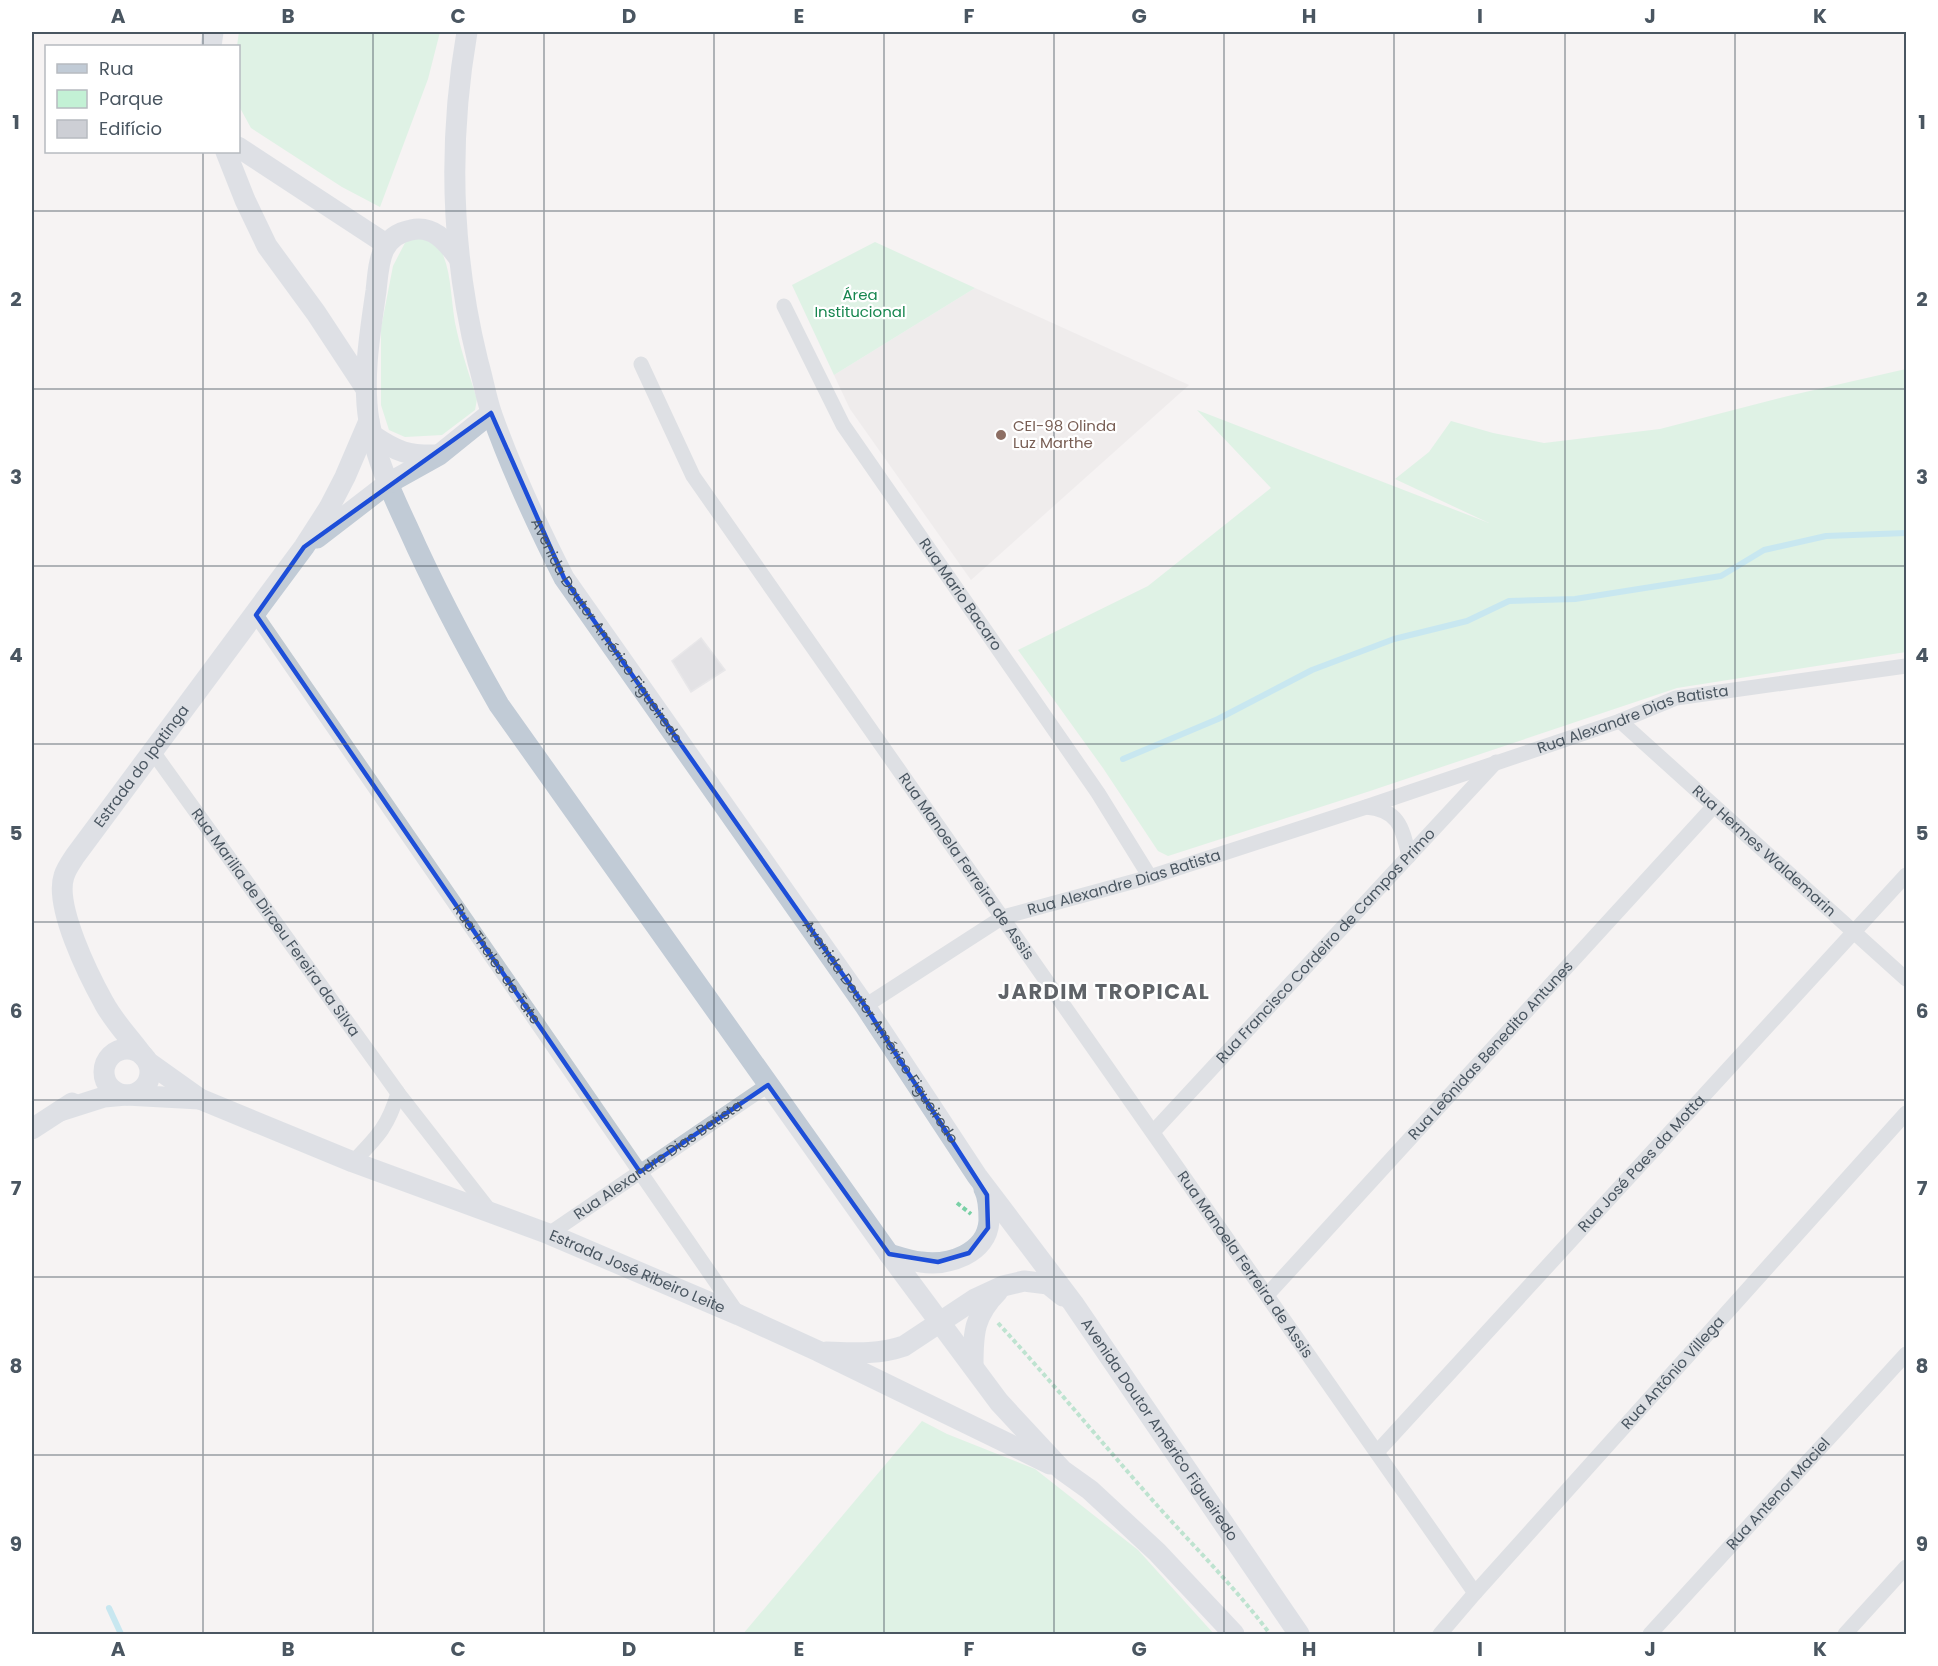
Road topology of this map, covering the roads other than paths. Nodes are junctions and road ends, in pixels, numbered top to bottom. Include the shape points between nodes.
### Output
1 (467, 32) edge
2 (240, 148) edge
3 (226, 153) edge
4 (386, 244) junction
5 (458, 257) junction
6 (784, 306) dead end
7 (641, 364) dead end
8 (366, 388) junction
9 (491, 414) junction
10 (371, 428) junction
11 (439, 455) junction
12 (387, 483) junction
13 (304, 547) junction
14 (256, 615) junction
15 (1906, 666) edge
16 (1620, 721) junction
17 (153, 752) junction
18 (1498, 761) junction
19 (1714, 806) junction
20 (1366, 807) junction
21 (1409, 856) junction
22 (1906, 875) edge
23 (1150, 877) junction
24 (1002, 917) junction
25 (1854, 932) junction
26 (1906, 979) edge
27 (105, 1005) junction
28 (865, 1006) junction
29 (146, 1059) junction
30 (105, 1069) junction
31 (768, 1085) junction
32 (398, 1093) junction
33 (126, 1095) junction
34 (200, 1099) junction
35 (60, 1112) junction
36 (1906, 1113) edge
37 (32, 1129) edge
38 (1153, 1132) junction
39 (353, 1162) junction
40 (640, 1172) junction
41 (977, 1176) junction
42 (492, 1214) junction
43 (549, 1234) junction
44 (889, 1254) junction
45 (1003, 1286) junction
46 (1268, 1294) junction
47 (1073, 1303) junction
48 (739, 1315) junction
49 (942, 1323) junction
50 (818, 1351) junction
51 (1906, 1354) edge
52 (973, 1365) junction
53 (1378, 1451) junction
54 (1062, 1470) junction
55 (1906, 1567) edge
56 (1475, 1593) junction
57 (1234, 1635) edge
58 (1299, 1635) edge
59 (1440, 1635) edge
60 (1650, 1635) edge
61 (1845, 1635) edge

1 - 5 main road, Avenida Doutor Américo Figueiredo via 453,161
2 - 4 main road
3 - 8 main road via 267,246
4 - 5 main road via 397,234 413,229 432,231 443,237
4 - 8 main road via 380,258
5 - 9 main road, Avenida Doutor Américo Figueiredo via 469,326
6 - 23 street, Rua Mario Bacaro via 843,425 1098,793
7 - 24 street, Rua Manoela Ferreira de Assis via 693,476
8 - 10 main road
9 - 11 main road
9 - 28 main road, Avenida Doutor Américo Figueiredo via 533,516 564,578
10 - 11 main road via 399,452
10 - 12 main road
10 - 13 main road, Estrada do Ipatinga
11 - 12 main road
12 - 13 main road, Estrada do Ipatinga
12 - 31 main road via 451,620 499,705
13 - 14 main road, Estrada do Ipatinga
14 - 17 main road, Estrada do Ipatinga
14 - 40 street, Rua Thales de Tate
15 - 16 street, Rua Alexandre Dias Batista via 1676,698
16 - 18 street, Rua Alexandre Dias Batista
16 - 19 street, Rua Hermes Waldemarin
17 - 27 main road, Estrada do Ipatinga via 64,876 65,915
17 - 32 street, Rua Marilia de Dirceu Fereira da Silva
18 - 20 street, Rua Alexandre Dias Batista
18 - 21 street, Rua Francisco Cordeiro de Campos Primo
19 - 25 street, Rua Hermes Waldemarin
19 - 46 street, Rua Leônidas Benedito Antunes
20 - 21 street via 1382,809 1394,818 1403,831
20 - 23 street, Rua Alexandre Dias Batista
21 - 38 street, Rua Francisco Cordeiro de Campos Primo
22 - 25 street, Rua José Paes da Motta
23 - 24 street, Rua Alexandre Dias Batista
24 - 28 street, Rua Alexandre Dias Batista
24 - 38 street, Rua Manoela Ferreira de Assis
25 - 26 street, Rua Hermes Waldemarin
25 - 53 street, Rua José Paes da Motta
27 - 29 main road, Estrada do Ipatinga
27 - 30 main road, Estrada do Ipatinga via 110,1047
28 - 41 main road, Avenida Doutor Américo Figueiredo
29 - 30 main road via 130,1049 122,1049 110,1056
29 - 33 main road via 150,1069 146,1084
29 - 34 main road, Estrada José Ribeiro Leite
30 - 33 main road via 111,1088
30 - 35 main road, Estrada José Ribeiro Leite via 97,1086
31 - 40 street, Rua Alexandre Dias Batista
31 - 44 main road
32 - 39 street via 385,1126
32 - 42 street, Rua Marilia de Dirceu Fereira da Silva
33 - 34 main road, Estrada José Ribeiro Leite
33 - 35 main road, Estrada José Ribeiro Leite via 104,1097
34 - 39 main road, Estrada José Ribeiro Leite
35 - 37 main road, Estrada José Ribeiro Leite
36 - 56 street, Rua Antônio Villega
38 - 46 street, Rua Manoela Ferreira de Assis
39 - 42 main road, Estrada José Ribeiro Leite
40 - 43 street, Rua Alexandre Dias Batista
40 - 48 street, Rua Thales de Tate
41 - 44 main road via 987,1195 989,1214 988,1228 979,1245 956,1259 938,1262
41 - 47 main road, Avenida Doutor Américo Figueiredo
42 - 43 main road, Estrada José Ribeiro Leite
43 - 48 main road, Estrada José Ribeiro Leite
44 - 49 main road
45 - 47 main road via 1024,1281 1048,1284
45 - 49 main road via 975,1299
45 - 52 main road via 986,1303 976,1323
46 - 53 street, Rua Manoela Ferreira de Assis
47 - 58 main road, Avenida Doutor Américo Figueiredo
48 - 50 main road, Estrada José Ribeiro Leite
49 - 50 main road via 891,1351
49 - 52 main road
50 - 54 main road, Estrada José Ribeiro Leite
51 - 60 street, Rua Antenor Maciel
52 - 54 main road via 999,1402
53 - 56 street, Rua Manoela Ferreira de Assis
54 - 57 main road via 1127,1523
55 - 61 street
56 - 59 street, Rua Antônio Villega

